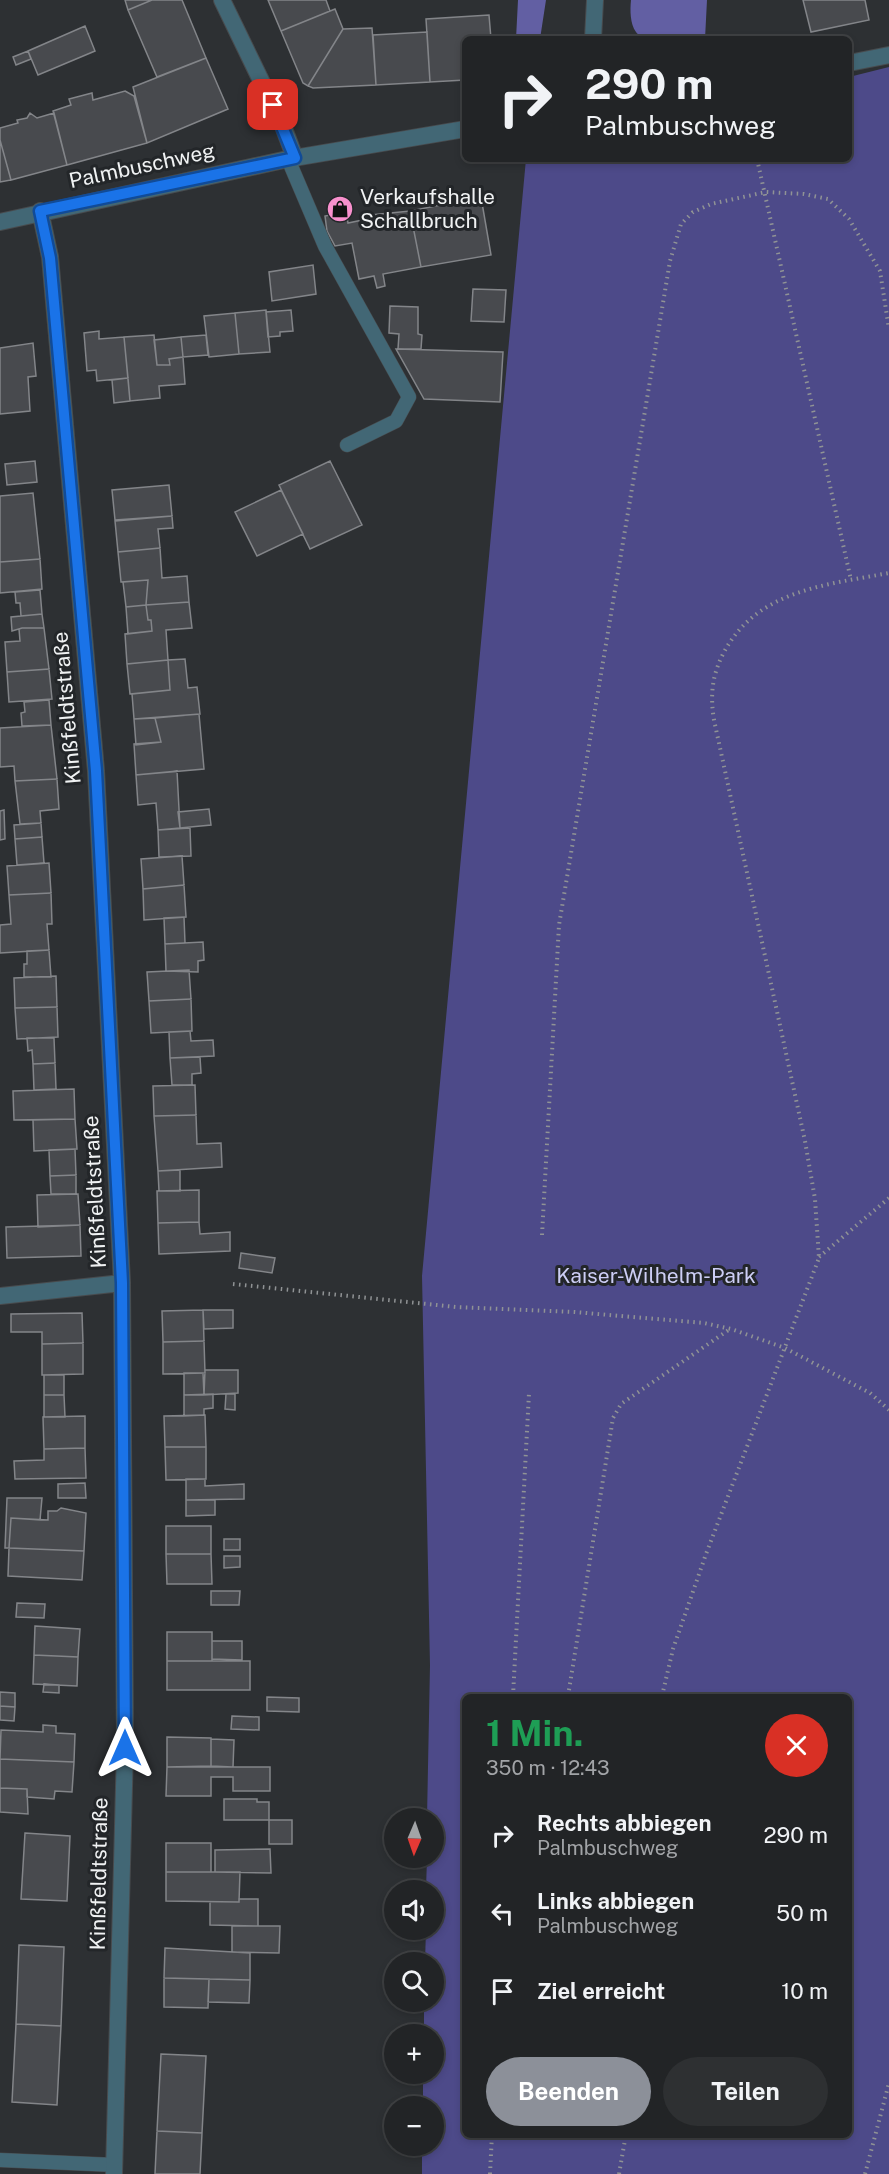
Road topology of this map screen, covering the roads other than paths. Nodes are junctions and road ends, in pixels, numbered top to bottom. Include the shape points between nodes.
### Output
1 (222, 0) edge
2 (595, 0) edge
3 (593, 36) edge
4 (889, 55) edge
5 (852, 62) edge
6 (462, 130) edge
7 (291, 158) junction
8 (40, 211) junction
9 (0, 222) edge
10 (347, 445) dead end
11 (122, 1283) junction
12 (0, 1296) edge
13 (0, 2160) edge
14 (115, 2169) edge

1 - 7 street via 283,126
2 - 3 street
4 - 5 street
6 - 7 street, Palmbuschweg
7 - 8 street, Palmbuschweg
7 - 10 lane via 325,246 410,397 396,421
8 - 9 street, Palmbuschweg
8 - 11 street, Kinßfeldtstraße via 50,258 96,771
11 - 12 street
11 - 14 street, Kinßfeldtstraße via 125,1748
13 - 14 lane

